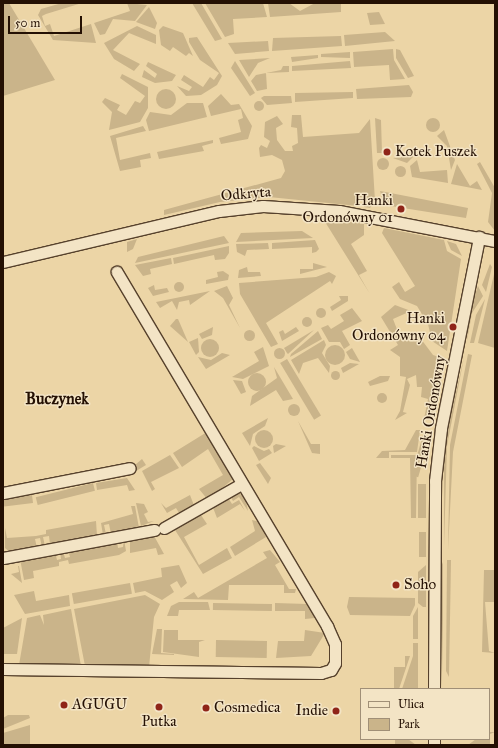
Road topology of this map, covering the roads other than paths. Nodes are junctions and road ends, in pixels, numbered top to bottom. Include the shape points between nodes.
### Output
1 (479, 237) junction
2 (495, 241) edge
3 (3, 262) edge
4 (117, 272) dead end
5 (130, 468) dead end
6 (241, 484) junction
7 (3, 494) edge
8 (3, 558) edge
9 (3, 669) edge
10 (434, 688) edge

1 - 2 street, Odkryta
1 - 3 street, Odkryta via 339,211 263,206 219,211
1 - 10 street, Hanki Ordonówny via 441,428 435,480
4 - 6 street
5 - 7 street
6 - 8 street via 159,529
6 - 9 street via 330,633 335,663 332,670 321,673

